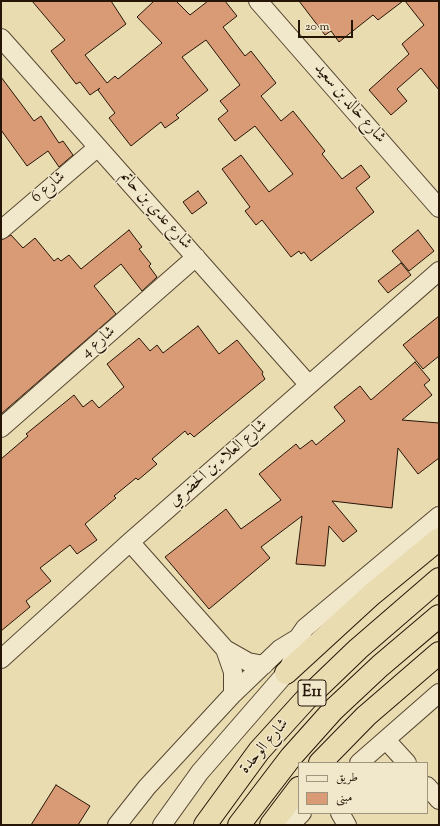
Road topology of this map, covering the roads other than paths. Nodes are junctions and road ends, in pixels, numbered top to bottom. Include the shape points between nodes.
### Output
1 (258, 1) edge
2 (1, 38) edge
3 (98, 147) junction
4 (439, 208) edge
5 (1, 230) edge
6 (196, 257) junction
7 (439, 271) edge
8 (309, 385) junction
9 (1, 428) edge
10 (439, 516) edge
11 (439, 539) edge
12 (130, 542) junction
13 (439, 579) edge
14 (439, 616) edge
15 (298, 638) junction
16 (225, 649) junction
17 (439, 653) edge
18 (1, 659) edge
19 (264, 665) junction
20 (286, 673) junction
21 (234, 694) junction
22 (439, 694) edge
23 (386, 740) junction
24 (321, 762) edge
25 (360, 762) edge
26 (406, 762) edge
27 (428, 787) edge
28 (298, 789) edge
29 (439, 800) edge
30 (301, 814) edge
31 (117, 825) edge
32 (162, 825) edge
33 (205, 825) edge
34 (239, 825) edge
35 (271, 825) edge
36 (290, 825) edge

1 - 4 street, شارع خالد بن سعيد
2 - 3 street, شارع عدي بن حاتم
3 - 5 street, شارع 6
3 - 6 street, شارع عدي بن حاتم
6 - 8 street, شارع عدي بن حاتم
6 - 9 street, شارع 4
7 - 8 street, شارع العلاء بن الحضرمي
8 - 12 street, شارع العلاء بن الحضرمي
10 - 15 street via 309,624
11 - 20 highway via 371,595
12 - 16 street
12 - 18 street, شارع العلاء بن الحضرمي
13 - 33 highway, شارع الوحدة / E11 via 306,698 259,752
14 - 34 highway, شارع الوحدة / E11 via 380,666 334,710 291,757
15 - 19 street via 280,649
15 - 20 street via 292,662
16 - 19 street via 248,662
16 - 21 street via 233,672
17 - 24 highway via 366,716
19 - 21 street
20 - 32 street via 200,772
21 - 31 street via 147,786
22 - 23 street
23 - 25 street
23 - 26 street
27 - 29 street
28 - 35 highway
30 - 36 street

